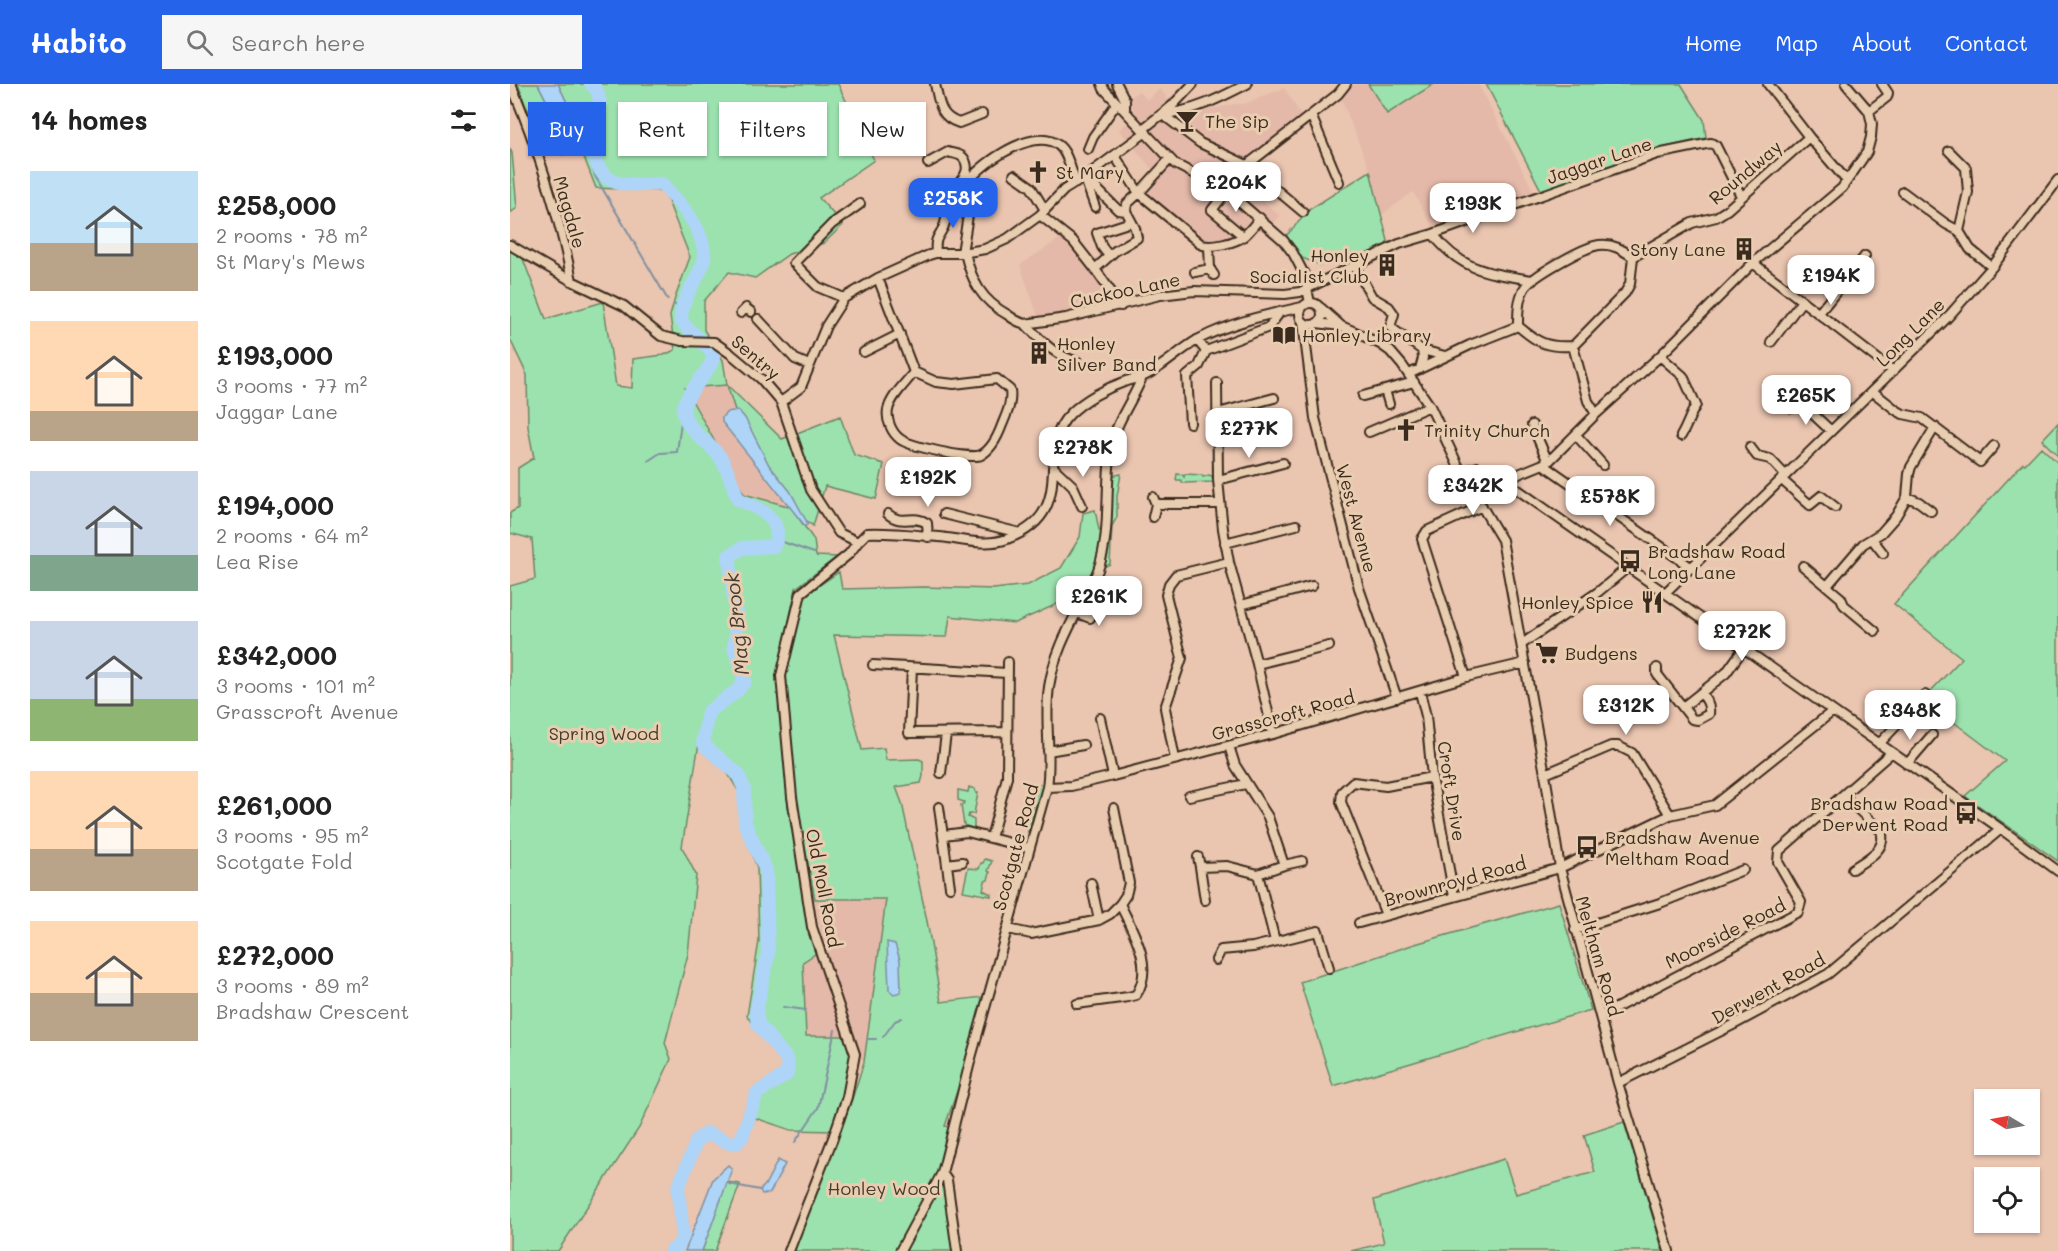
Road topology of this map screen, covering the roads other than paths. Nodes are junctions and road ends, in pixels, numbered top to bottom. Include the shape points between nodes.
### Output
1 (511, 84) edge
2 (935, 84) edge
3 (1102, 84) edge
4 (1117, 84) edge
5 (1193, 84) edge
6 (1247, 84) edge
7 (1346, 84) edge
8 (1768, 84) edge
9 (1846, 84) edge
10 (1882, 84) edge
11 (1117, 103) junction
12 (1125, 110) junction
13 (1869, 111) junction
14 (982, 114) dead end
15 (1162, 114) junction
16 (1311, 115) junction
17 (1144, 130) junction
18 (1809, 137) junction
19 (1088, 148) dead end
20 (1949, 151) dead end
21 (1115, 156) junction
22 (1169, 159) junction
23 (928, 163) dead end
24 (1247, 165) junction
25 (1014, 175) dead end
26 (1085, 177) junction
27 (2058, 180) edge
28 (1847, 181) junction
29 (1339, 182) dead end
30 (1076, 183) junction
31 (1227, 191) junction
32 (1903, 192) dead end
33 (1140, 193) junction
34 (958, 196) dead end
35 (1742, 196) junction
36 (860, 204) dead end
37 (1095, 207) dead end
38 (969, 209) dead end
39 (1126, 212) junction
40 (1303, 212) dead end
41 (1042, 213) junction
42 (1260, 218) junction
43 (1131, 222) junction
44 (1959, 231) junction
45 (1433, 234) junction
46 (1137, 235) junction
47 (1147, 236) dead end
48 (1244, 236) junction
49 (510, 245) edge
50 (1209, 247) junction
51 (936, 253) junction
52 (963, 253) junction
53 (1109, 256) junction
54 (1634, 256) junction
55 (1865, 256) dead end
56 (1753, 263) junction
57 (1355, 267) junction
58 (1992, 267) junction
59 (1095, 269) junction
60 (1196, 272) dead end
61 (878, 278) junction
62 (1532, 280) junction
63 (572, 281) junction
64 (1307, 289) junction
65 (844, 298) junction
66 (1802, 301) junction
67 (1306, 305) junction
68 (1121, 306) junction
69 (1321, 308) junction
70 (751, 312) dead end
71 (1280, 312) junction
72 (741, 313) dead end
73 (1819, 313) junction
74 (758, 319) dead end
75 (1303, 321) junction
76 (1022, 323) junction
77 (1316, 323) junction
78 (1341, 326) junction
79 (1518, 326) junction
80 (900, 334) junction
81 (1197, 340) junction
82 (1307, 342) junction
83 (1771, 342) dead end
84 (1573, 346) junction
85 (1422, 350) junction
86 (1206, 351) junction
87 (864, 352) dead end
88 (1447, 356) junction
89 (1660, 357) junction
90 (1078, 362) dead end
91 (809, 365) junction
92 (1420, 369) junction
93 (1893, 371) junction
94 (914, 372) junction
95 (1409, 374) junction
96 (1142, 377) junction
97 (1414, 382) junction
98 (1217, 383) dead end
99 (1385, 390) junction
100 (1872, 391) junction
101 (1806, 394) dead end
102 (1363, 396) dead end
103 (1274, 398) dead end
104 (1799, 401) junction
105 (781, 402) junction
106 (1389, 404) dead end
107 (1430, 406) junction
108 (1792, 408) dead end
109 (1218, 412) junction
110 (1596, 414) junction
111 (1190, 423) dead end
112 (1532, 425) dead end
113 (1935, 427) junction
114 (1831, 431) junction
115 (1369, 432) dead end
116 (1576, 435) junction
117 (1681, 436) dead end
118 (1995, 446) dead end
119 (1750, 447) dead end
120 (1283, 463) dead end
121 (1546, 463) junction
122 (1603, 465) dead end
123 (1054, 468) junction
124 (1461, 472) junction
125 (1784, 478) junction
126 (1218, 480) junction
127 (1504, 480) junction
128 (1907, 497) junction
129 (1219, 504) junction
130 (1082, 506) dead end
131 (1482, 506) junction
132 (1835, 507) dead end
133 (1931, 511) dead end
134 (888, 514) dead end
135 (944, 514) dead end
136 (1153, 517) dead end
137 (1296, 525) dead end
138 (1020, 533) junction
139 (928, 537) junction
140 (1872, 539) junction
141 (858, 542) junction
142 (1225, 543) junction
143 (1882, 553) dead end
144 (1229, 562) junction
145 (1803, 566) dead end
146 (1628, 568) junction
147 (1692, 568) junction
148 (1312, 586) dead end
149 (1827, 586) junction
150 (1666, 592) junction
151 (1096, 595) dead end
152 (1241, 605) junction
153 (1077, 613) junction
154 (1875, 631) dead end
155 (1522, 644) junction
156 (1329, 646) dead end
157 (1744, 648) junction
158 (1008, 662) dead end
159 (1525, 663) junction
160 (1257, 664) junction
161 (873, 665) dead end
162 (912, 668) junction
163 (1657, 668) dead end
164 (1007, 673) junction
165 (1466, 677) junction
166 (1420, 692) junction
167 (1701, 693) junction
168 (1924, 695) dead end
169 (1396, 698) junction
170 (1683, 707) junction
171 (1833, 711) junction
172 (1100, 718) dead end
173 (1007, 732) junction
174 (946, 734) junction
175 (1273, 734) junction
176 (1932, 735) dead end
177 (1879, 744) junction
178 (1083, 745) dead end
179 (1229, 746) junction
180 (1048, 751) junction
181 (1891, 753) junction
182 (1175, 759) junction
183 (1907, 764) junction
184 (941, 773) dead end
185 (1545, 774) junction
186 (1113, 776) junction
187 (1432, 777) junction
188 (1246, 784) junction
189 (1047, 787) junction
190 (1844, 795) junction
191 (1189, 796) dead end
192 (939, 807) dead end
193 (1114, 808) dead end
194 (1670, 815) junction
195 (2001, 829) junction
196 (944, 835) junction
197 (991, 838) junction
198 (1029, 848) junction
199 (1198, 857) dead end
200 (1302, 861) dead end
201 (962, 862) dead end
202 (947, 864) junction
203 (1284, 865) junction
204 (1200, 867) junction
205 (1560, 868) junction
206 (1852, 869) dead end
207 (1743, 870) dead end
208 (2058, 871) edge
209 (1258, 874) junction
210 (1091, 883) dead end
211 (951, 887) dead end
212 (1455, 896) junction
213 (1205, 900) dead end
214 (1120, 904) junction
215 (1386, 915) junction
216 (1099, 920) junction
217 (1359, 923) dead end
218 (1008, 929) junction
219 (1575, 930) junction
220 (1275, 941) junction
221 (1216, 960) dead end
222 (1329, 968) dead end
223 (1077, 1004) dead end
224 (1601, 1016) junction
225 (1618, 1083) junction
226 (942, 1173) junction
227 (789, 1251) edge
228 (900, 1251) edge
229 (957, 1251) edge
230 (1669, 1251) edge

1 - 63 street, Magdale via 559,219
2 - 14 street via 939,107 953,121 959,123
3 - 11 street
4 - 12 street
5 - 15 street
6 - 15 street via 1214,101
7 - 16 street
8 - 18 street
9 - 13 street
10 - 13 street via 1891,89
11 - 12 street
11 - 19 street
12 - 17 street
13 - 28 street via 1872,124 1867,152
15 - 17 street
15 - 24 street via 1200,143
16 - 24 street
16 - 29 street
17 - 21 street
17 - 22 street
18 - 28 street
18 - 35 street, Roundway
20 - 44 street via 1966,168 1968,192
21 - 26 street
21 - 33 street
22 - 31 street
22 - 33 street
23 - 51 street via 948,152 961,155 967,166 937,235
24 - 31 street
24 - 40 street
25 - 41 street via 1031,187
26 - 30 street
26 - 37 street
26 - 39 street via 1118,210
27 - 58 street, Long Lane
28 - 56 street
30 - 34 street via 1063,149 1038,138 988,161
30 - 41 street
31 - 42 street
31 - 48 street via 1212,210
32 - 44 street
33 - 39 street via 1127,204
33 - 50 street
35 - 45 street, Jaggar Lane via 1711,143 1657,154
35 - 54 street, Roundway via 1716,217 1692,222
36 - 65 street via 832,224 794,262 818,287
38 - 52 street
39 - 43 street
41 - 52 street via 1007,239
41 - 59 street via 1073,241
42 - 48 street
42 - 64 street via 1293,253
43 - 46 street
43 - 53 street via 1097,234
44 - 58 street via 1970,249
45 - 57 street, Jaggar Lane via 1399,244
45 - 62 street via 1454,257 1484,272
46 - 47 street
46 - 53 street
48 - 50 street
49 - 63 street
50 - 60 street via 1212,272
51 - 52 street
51 - 61 street
52 - 76 street via 983,296 992,306
53 - 59 street
54 - 62 street via 1620,248 1599,245
54 - 84 street via 1625,293
55 - 73 street
56 - 66 street
56 - 89 street
57 - 64 street, Jaggar Lane
57 - 85 street via 1372,297 1394,314 1390,327
58 - 93 street, Long Lane
59 - 68 street
61 - 65 street
61 - 80 street
62 - 79 street via 1524,287
63 - 105 street, Sentry via 624,306 661,336 714,342 761,380
64 - 67 street
64 - 68 street, Cuckoo Lane via 1272,294 1199,291
65 - 91 street
66 - 73 street
66 - 83 street
67 - 69 street
67 - 71 street
67 - 75 street via 1300,314
68 - 76 street, Cuckoo Lane
69 - 77 street via 1322,317
69 - 78 street
70 - 72 street via 746,308
71 - 75 street
71 - 81 street via 1244,320
71 - 86 street via 1269,327
73 - 93 street
74 - 91 street via 795,359
75 - 77 street
75 - 82 street, West Avenue
76 - 90 street via 1048,349
77 - 78 street
77 - 82 street, West Avenue
78 - 95 street, Meltham Road via 1390,351
79 - 84 street via 1541,343
79 - 88 street
80 - 87 street
80 - 94 street
81 - 86 street
81 - 96 street
82 - 169 street, West Avenue via 1315,418 1359,588
84 - 110 street via 1588,400
85 - 88 street
85 - 92 street
86 - 111 street via 1199,366 1187,376
88 - 92 street
89 - 110 street
89 - 117 street via 1683,376 1695,399 1696,405
91 - 105 street via 801,387
92 - 95 street
93 - 100 street, Long Lane
94 - 94 street via 936,382 954,384 997,379 1010,390 1011,400 997,438 982,454 959,456 901,440 893,431 888,411
95 - 97 street, Meltham Road
96 - 123 street via 1102,392 1069,415 1060,429
96 - 153 street, Scotgate Road via 1113,440 1106,528 1098,570
97 - 99 street
97 - 107 street, Meltham Road
98 - 109 street
99 - 102 street
99 - 106 street
100 - 113 street via 1903,414 1922,418
100 - 114 street, Long Lane
101 - 104 street
103 - 109 street
104 - 108 street
104 - 114 street
105 - 141 street via 811,490 839,533
107 - 115 street
107 - 124 street, Meltham Road
109 - 126 street
110 - 116 street
112 - 121 street
113 - 118 street via 1980,462
113 - 128 street via 1908,474
114 - 125 street, Long Lane
116 - 121 street
116 - 122 street
119 - 125 street via 1757,456 1770,459
120 - 126 street
121 - 127 street
121 - 147 street
123 - 130 street via 1073,486
123 - 138 street via 1045,512
124 - 127 street via 1479,467
124 - 131 street, Meltham Road
125 - 132 street via 1810,505 1821,496
125 - 147 street, Long Lane
126 - 129 street
127 - 146 street
128 - 133 street
128 - 140 street via 1896,516
129 - 136 street via 1154,501
129 - 142 street
131 - 155 street, Meltham Road via 1502,540
131 - 165 street via 1427,531 1422,539
134 - 139 street via 901,521 921,519 927,523
135 - 138 street
137 - 142 street
138 - 139 street via 987,543
139 - 141 street via 880,532 867,533
140 - 143 street
140 - 149 street via 1863,544
141 - 227 street, Old Moll Road via 801,593 781,676 792,797 812,927 855,1054 834,1138
142 - 144 street
144 - 152 street
144 - 182 street via 1176,575 1169,584 1166,595 1182,658 1165,708
145 - 149 street
146 - 150 street
146 - 155 street
147 - 150 street, Long Lane
148 - 152 street
149 - 154 street
150 - 157 street
151 - 153 street via 1090,618
152 - 160 street
153 - 180 street, Scotgate Road via 1052,671
155 - 159 street, Meltham Road
156 - 160 street
157 - 167 street via 1726,673
157 - 171 street
158 - 164 street
159 - 165 street, Grasscroft Road
159 - 185 street, Meltham Road
160 - 175 street
161 - 162 street
162 - 164 street
162 - 174 street via 909,733
163 - 170 street via 1657,674
164 - 173 street
165 - 166 street, Grasscroft Road
166 - 169 street, Grasscroft Road
166 - 187 street, Croft Drive
167 - 170 street
167 - 170 street via 1707,700 1709,714 1692,719
168 - 177 street
169 - 175 street, Grasscroft Road
171 - 177 street
171 - 194 street, Brownroyd Road via 1715,805
172 - 186 street
173 - 174 street
173 - 197 street via 1006,785
174 - 184 street
175 - 179 street, Grasscroft Road
176 - 183 street
177 - 181 street
178 - 180 street
179 - 182 street, Grasscroft Road
179 - 188 street
180 - 189 street, Scotgate Road
181 - 183 street
181 - 190 street, Moorside Road
182 - 186 street, Grasscroft Road
183 - 195 street
185 - 194 street via 1618,746 1632,753
185 - 205 street, Meltham Road
186 - 189 street, Grasscroft Road
187 - 212 street, Croft Drive
187 - 215 street via 1386,786 1353,782 1342,792 1341,802
188 - 191 street
188 - 203 street via 1268,817
189 - 198 street, Scotgate Road
190 - 206 street via 1883,836 1881,847
190 - 224 street, Moorside Road via 1779,851 1778,862 1802,902 1798,912
192 - 196 street
193 - 214 street via 1129,882
194 - 205 street, Brownroyd Road
195 - 208 street
195 - 225 street, Derwent Road via 1828,974
196 - 197 street via 967,832
196 - 202 street
197 - 198 street
198 - 218 street, Scotgate Road
199 - 204 street
200 - 203 street
201 - 202 street
202 - 211 street
203 - 209 street
204 - 209 street via 1227,867
204 - 213 street
205 - 212 street, Brownroyd Road
205 - 219 street, Meltham Road
207 - 219 street via 1660,903
209 - 220 street
210 - 216 street
212 - 215 street, Brownroyd Road
214 - 216 street
214 - 223 street via 1142,954 1142,986 1136,995
215 - 217 street, Brownroyd Road
216 - 218 street via 1031,934
218 - 226 street, Scotgate Road
219 - 224 street, Meltham Road
220 - 221 street via 1221,951
220 - 222 street via 1318,931
224 - 225 street, Meltham Road
225 - 230 street, Meltham Road
226 - 228 street, Scotgate Road
226 - 229 street

